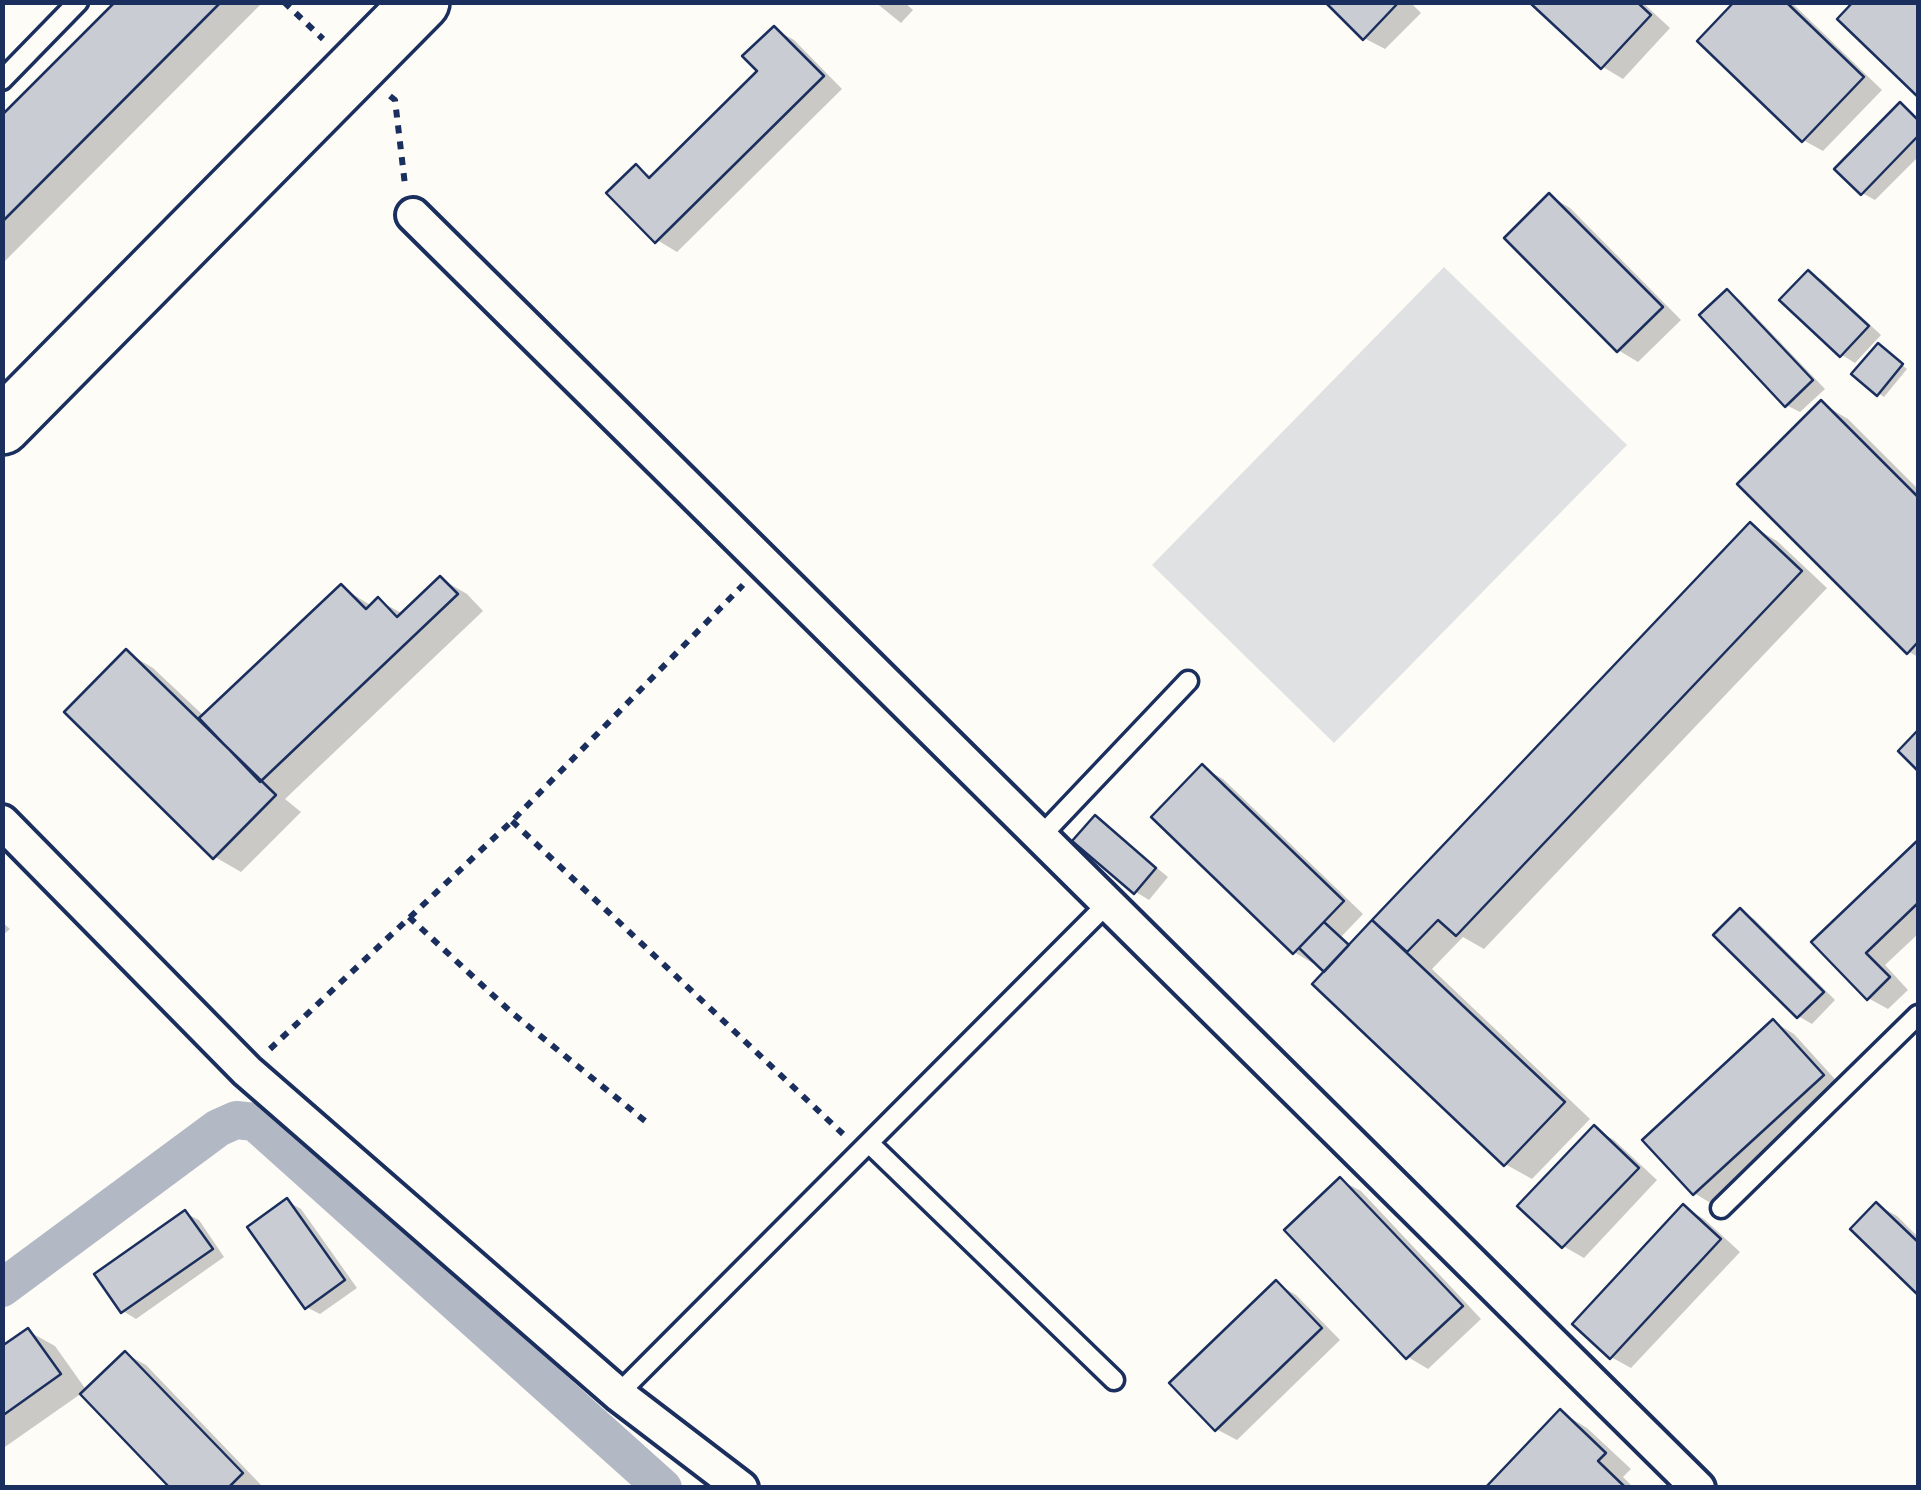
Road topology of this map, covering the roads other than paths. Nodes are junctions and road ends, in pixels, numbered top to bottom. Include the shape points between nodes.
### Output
1 (78, 2) edge
2 (420, 2) edge
3 (2, 80) edge
4 (413, 214) dead end
5 (2, 426) edge
6 (1188, 681) dead end
7 (2, 822) edge
8 (1040, 837) junction
9 (1107, 904) junction
10 (1918, 1015) edge
11 (866, 1148) junction
12 (1721, 1208) dead end
13 (1114, 1380) dead end
14 (618, 1394) junction
15 (741, 1488) edge
16 (1698, 1488) edge

1 - 3 lane
2 - 5 highway
4 - 8 street
6 - 8 lane
7 - 14 street via 247,1071
8 - 9 street
9 - 11 lane
9 - 16 street
10 - 12 lane
11 - 13 lane
11 - 14 lane
14 - 15 street

